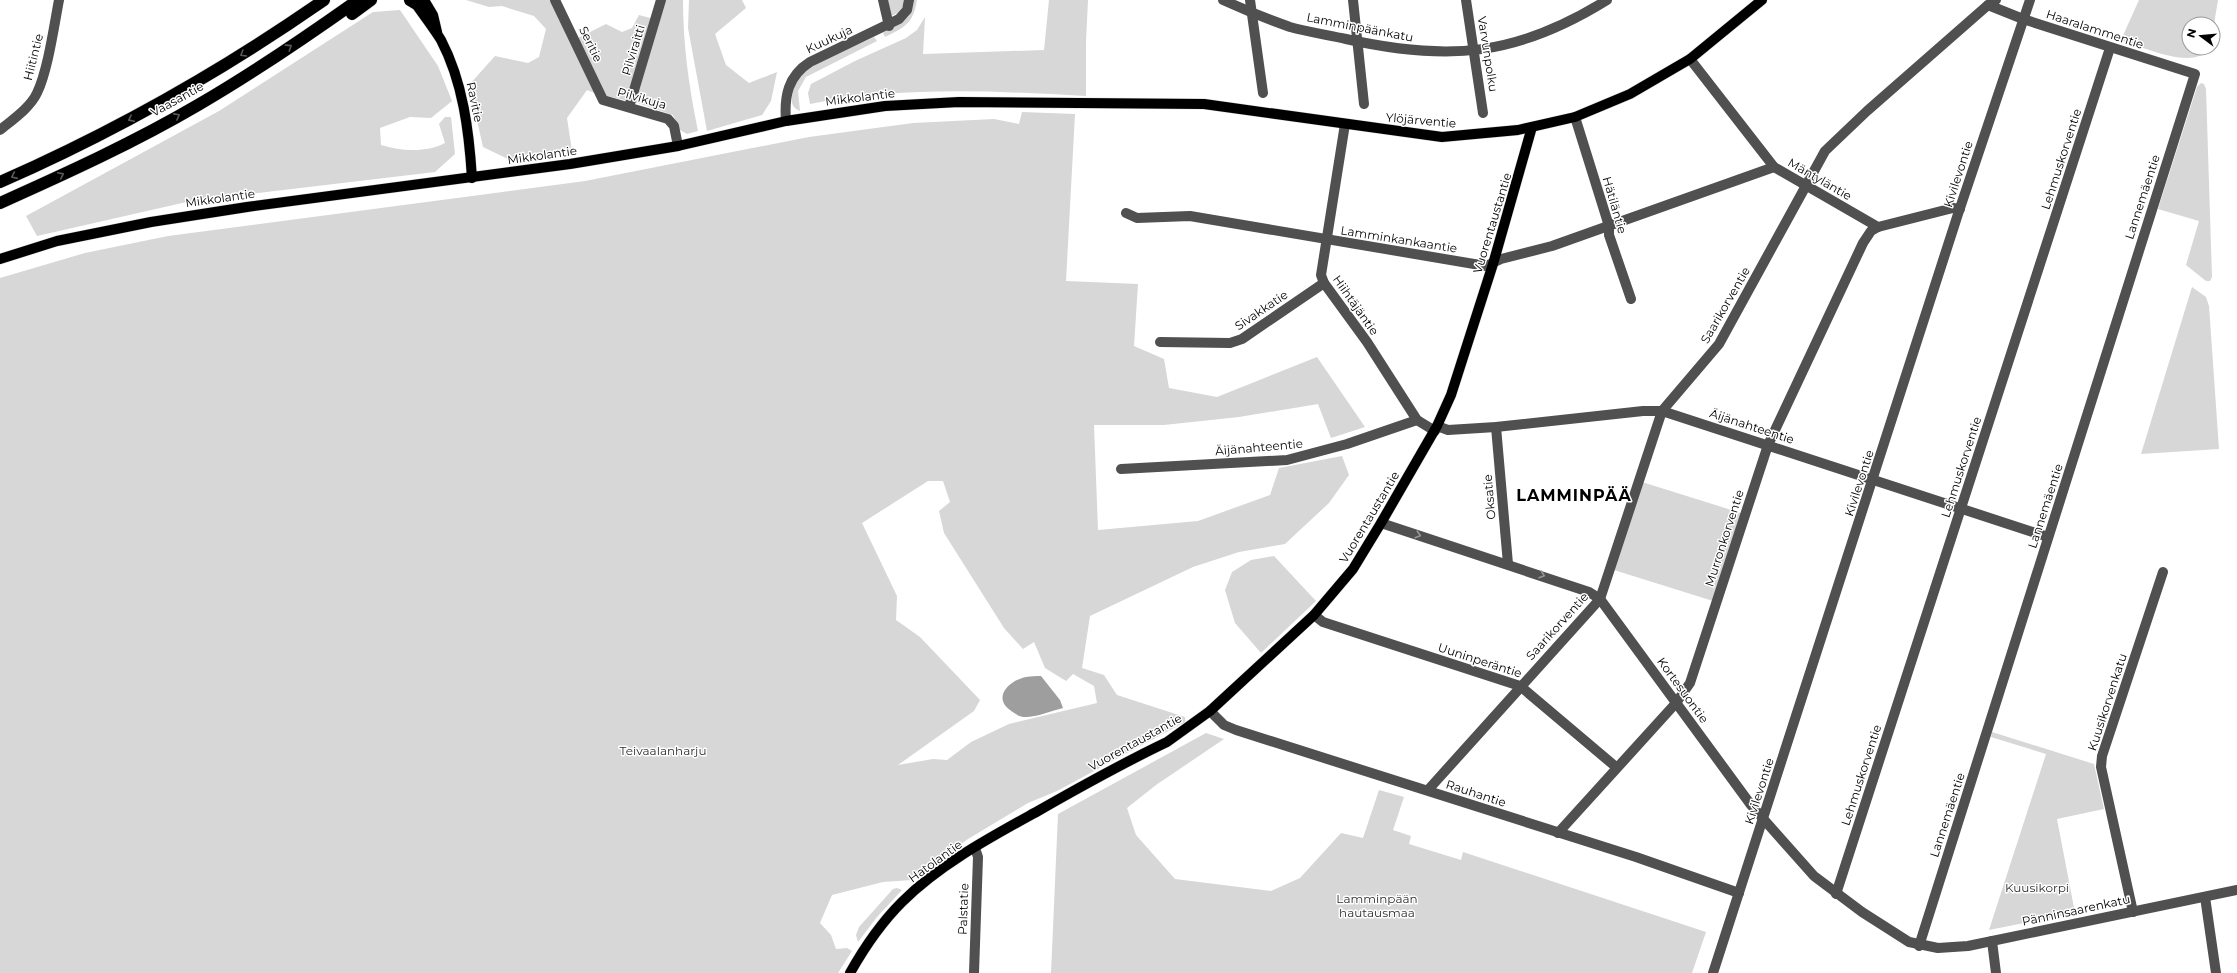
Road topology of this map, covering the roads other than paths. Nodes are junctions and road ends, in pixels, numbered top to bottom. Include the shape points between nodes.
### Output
1 (59, 0) edge
2 (324, 0) edge
3 (358, 0) edge
4 (371, 0) edge
5 (555, 0) edge
6 (662, 0) edge
7 (884, 0) edge
8 (909, 0) edge
9 (1223, 0) edge
10 (1250, 0) edge
11 (1353, 0) edge
12 (1466, 0) edge
13 (1607, 0) edge
14 (1762, 0) edge
15 (2030, 0) edge
16 (415, 1) edge
17 (1990, 2) edge
18 (1252, 12) junction
19 (2023, 19) junction
20 (326, 23) junction
21 (889, 26) junction
22 (1357, 41) junction
23 (2110, 48) junction
24 (1475, 50) junction
25 (1690, 59) junction
26 (2195, 74) joint
27 (1263, 93) dead end
28 (603, 100) joint
29 (1364, 104) dead end
30 (1089, 105) joint
31 (629, 107) junction
32 (1483, 113) dead end
33 (1575, 118) junction
34 (786, 121) junction
35 (1345, 124) junction
36 (1532, 127) junction
37 (0, 130) edge
38 (678, 146) junction
39 (1774, 167) junction
40 (472, 178) junction
41 (0, 182) edge
42 (1806, 186) junction
43 (0, 203) edge
44 (1960, 209) junction
45 (1126, 213) dead end
46 (1609, 226) junction
47 (1878, 227) junction
48 (1327, 240) junction
49 (0, 258) edge
50 (1493, 264) junction
51 (1324, 283) junction
52 (1631, 299) dead end
53 (1160, 342) dead end
54 (1662, 411) junction
55 (1417, 420) junction
56 (1496, 427) junction
57 (1436, 429) junction
58 (1768, 445) junction
59 (1121, 469) dead end
60 (1874, 481) junction
61 (1962, 508) junction
62 (1381, 524) junction
63 (2048, 537) junction
64 (1508, 564) junction
65 (2163, 572) dead end
66 (1600, 598) junction
67 (1314, 615) junction
68 (1520, 686) junction
69 (1676, 703) junction
70 (1210, 711) junction
71 (1616, 767) junction
72 (1428, 790) junction
73 (1060, 798) joint
74 (1763, 820) junction
75 (1558, 833) junction
76 (975, 848) junction
77 (2237, 890) edge
78 (1739, 893) junction
79 (1836, 894) junction
80 (2205, 897) junction
81 (2133, 912) junction
82 (1992, 941) junction
83 (1919, 946) junction
84 (850, 973) edge
85 (974, 973) edge
86 (1713, 973) edge
87 (1996, 973) edge
88 (2216, 973) edge

1 - 37 street, Hiitintie via 37,94
2 -> 41 highway, Vaasantie via 193,85 85,142
3 - 20 highway, Vaasantie
4 - 20 highway via 348,17
5 - 28 street, Seritie
6 - 31 street, Pilviraitti
7 - 21 street
8 - 21 street, Kuukuja via 905,14
9 - 18 street, Lamminpäänkatu
10 - 18 street
11 - 22 street
12 - 24 street, Varvunpolku
13 - 24 street, Lamminpäänkatu via 1564,25 1530,39
14 - 25 main road, Ylöjärventie
15 - 19 street, Kivilevontie
16 - 40 main road, Ravitie via 438,36 456,77 468,134
17 - 19 street, Haaralammentie
17 - 42 street, Saarikorventie via 1825,150
18 - 22 street, Lamminpäänkatu via 1291,27
18 - 27 street
19 - 23 street, Haaralammentie
19 - 44 street, Kivilevontie
43 -> 20 highway, Vaasantie via 86,163 198,105
21 - 34 street, Kuukuja via 810,62 797,71 786,93
22 - 24 street, Lamminpäänkatu via 1419,52
22 - 29 street
23 - 26 street, Haaralammentie
23 - 61 street, Lehmuskorventie
24 - 32 street, Varvunpolku
25 - 33 main road, Ylöjärventie via 1630,94
25 - 39 street, Mäntyläntie
26 - 63 street, Lannemäentie
28 - 31 street, Pilvikuja
30 - 34 main road, Mikkolantie via 971,102 912,104
30 - 35 main road, Ylöjärventie via 1204,104
31 - 38 street, Pilvikuja via 670,120 674,126
33 - 36 main road, Ylöjärventie
33 - 46 street, Hätiläntie
34 - 38 main road, Mikkolantie
35 - 36 main road, Ylöjärventie via 1442,137 1470,136
35 - 48 street, Hiihtäjäntie
36 - 50 main road, Vuorentaustantie
38 - 40 main road, Mikkolantie
39 - 42 street, Mäntyläntie
39 - 46 street, Lamminkankaantie
40 - 49 main road, Mikkolantie via 151,222 57,241
42 - 47 street, Mäntyläntie
42 - 54 street, Saarikorventie via 1719,344
44 - 47 street via 1941,211
44 - 60 street, Kivilevontie
45 - 48 street, Lamminkankaantie via 1137,218 1190,216
46 - 50 street, Lamminkankaantie via 1552,246 1501,259
46 - 52 street, Hätiläntie via 1609,235
47 - 58 street, Murronkorventie via 1871,231 1863,243
48 - 50 street, Lamminkankaantie via 1486,266
48 - 51 street, Hiihtäjäntie via 1321,275
50 - 57 main road, Vuorentaustantie via 1451,395
51 - 53 street, Sivakkatie via 1242,339 1230,343
51 - 55 street, Hiihtäjäntie via 1367,342
54 - 56 street, Äijänahteentie
54 - 58 street, Äijänahteentie
54 - 66 street, Saarikorventie
55 - 57 street, Hiihtäjäntie
55 - 59 street, Äijänahteentie via 1347,444 1287,460
56 - 57 street, Äijänahteentie
56 - 64 street, Oksatie
57 - 62 main road, Vuorentaustantie
58 - 60 street, Äijänahteentie
58 - 69 street, Murronkorventie via 1694,674
60 - 61 street, Äijänahteentie
60 - 74 street, Kivilevontie
61 - 63 street, Äijänahteentie
61 - 79 street, Lehmuskorventie
62 -> 64 street, Kortesuontie
62 - 67 main road, Vuorentaustantie via 1353,569
63 - 83 street, Lannemäentie
64 -> 66 street, Kortesuontie
65 - 81 street, Kuusikorvenkatu via 2102,756 2101,767
66 - 68 street, Saarikorventie
66 - 69 street, Kortesuontie
67 - 68 street, Uuninperäntie via 1331,625
67 - 70 main road, Vuorentaustantie
68 - 71 street, Uuninperäntie
68 - 72 street, Saarikorventie
69 - 71 street, Murronkorventie
69 - 74 street, Kortesuontie
70 - 72 street, Rauhantie via 1224,725 1236,730
70 - 73 main road, Vuorentaustantie via 1167,742
71 - 75 street, Murronkorventie
72 - 75 street, Rauhantie
73 - 76 main road, Hatolantie
74 - 78 street, Kivilevontie
74 - 79 street, Kortesuontie via 1814,876
75 - 78 street, Rauhantie
76 - 84 main road, Hatolantie via 941,870 903,902 878,930
76 - 85 street, Palstatie via 978,857
77 - 80 street, Pänninsaarenkatu
78 - 86 street, Kivilevontie
79 - 83 street, Kortesuontie via 1897,936
80 - 81 street, Pänninsaarenkatu
80 - 88 street
81 - 82 street, Pänninsaarenkatu
82 - 83 street, Pänninsaarenkatu via 1947,948
82 - 87 street

